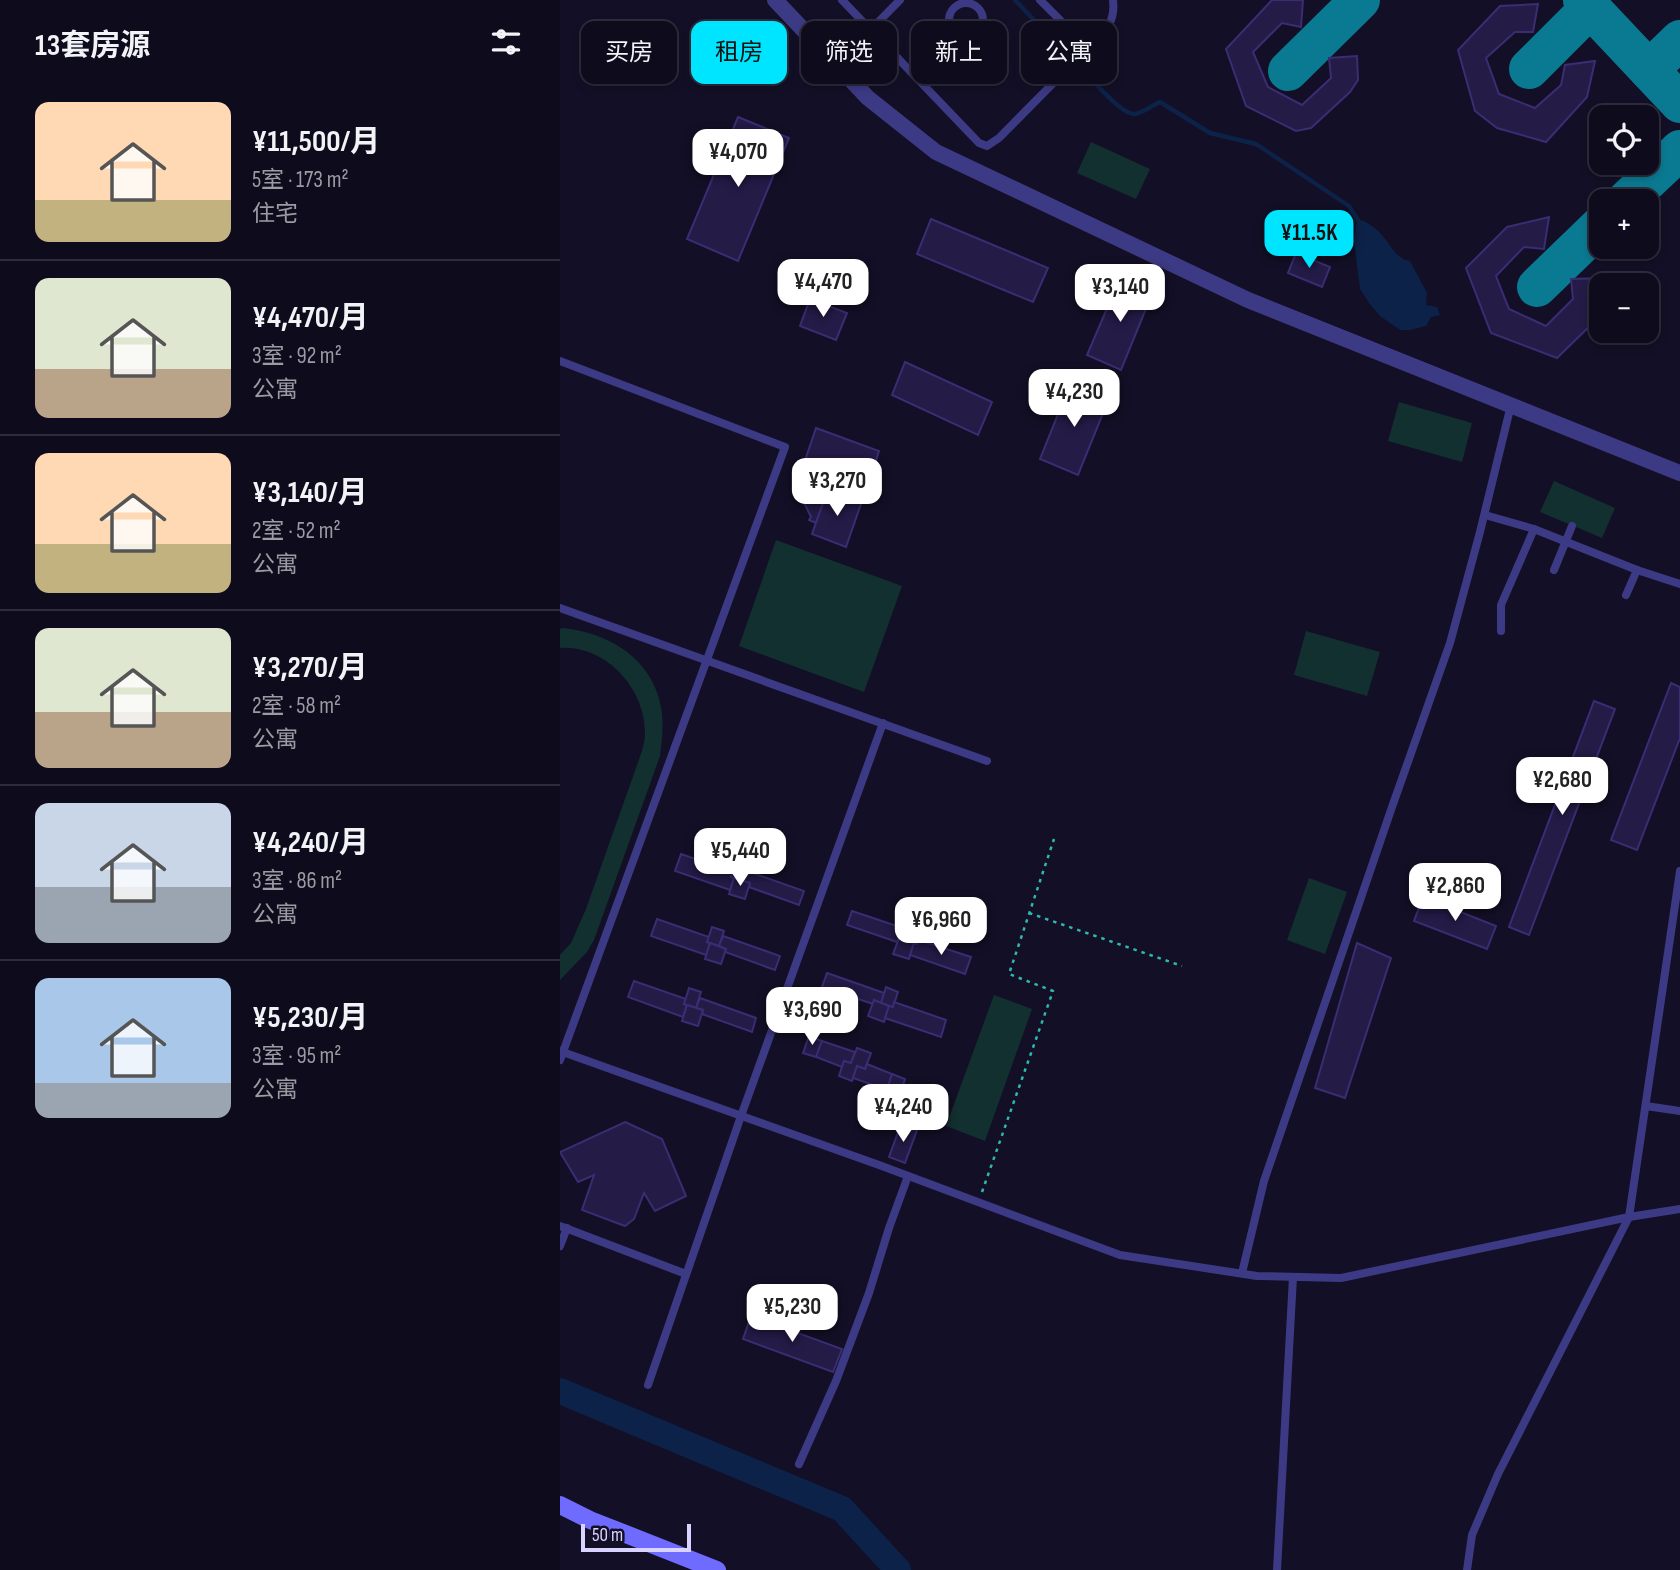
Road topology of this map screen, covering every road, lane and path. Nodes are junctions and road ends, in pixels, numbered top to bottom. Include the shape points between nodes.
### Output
1 (775, 0) edge
2 (842, 0) edge
3 (900, 0) edge
4 (1040, 0) edge
5 (1113, 0) edge
6 (862, 21) edge
7 (879, 21) edge
8 (1061, 21) edge
9 (1111, 21) edge
10 (801, 28) edge
11 (897, 57) edge
12 (924, 58) joint
13 (911, 71) edge
14 (854, 84) edge
15 (923, 84) edge
16 (1052, 84) edge
17 (560, 360) edge
18 (1511, 405) junction
19 (1680, 473) edge
20 (1485, 515) junction
21 (1572, 526) dead end
22 (1534, 529) junction
23 (1566, 541) junction
24 (1554, 570) dead end
25 (1637, 570) junction
26 (1680, 584) edge
27 (1626, 595) dead end
28 (560, 608) edge
29 (1501, 631) dead end
30 (706, 660) junction
31 (883, 723) junction
32 (987, 761) dead end
33 (1054, 839) dead end
34 (1680, 871) edge
35 (1029, 913) junction
36 (1182, 966) dead end
37 (561, 1054) edge
38 (1646, 1106) junction
39 (1680, 1111) edge
40 (741, 1116) junction
41 (908, 1176) junction
42 (979, 1202) junction
43 (1680, 1209) edge
44 (1629, 1217) junction
45 (564, 1227) edge
46 (560, 1246) edge
47 (1242, 1273) junction
48 (685, 1274) junction
49 (1293, 1277) junction
50 (648, 1385) dead end
51 (799, 1464) dead end
52 (560, 1505) edge
53 (717, 1570) edge
54 (1278, 1570) edge
55 (1467, 1570) edge

1 - 10 street
2 - 6 lane
3 - 7 lane
4 - 8 lane
5 - 9 lane
11 - 13 lane
12 - 12 lane via 933,64 949,60 954,51 952,33 936,29 925,33 919,48
14 - 18 street via 936,152 1248,300
15 - 16 lane via 979,144 987,146
17 - 30 lane via 785,447
18 - 19 street
18 - 20 lane
20 - 22 lane
20 - 47 lane via 1450,643 1264,1181
21 - 23 lane
22 - 23 lane
22 - 29 lane via 1501,605
23 - 24 lane
23 - 25 lane
25 - 26 lane
25 - 27 lane
28 - 30 lane
30 - 31 lane
30 - 37 lane
31 - 32 lane
31 - 40 lane
33 - 35 path
34 - 38 lane
35 - 36 path
35 - 42 path via 1009,974 1053,991
37 - 40 lane
38 - 39 lane
38 - 44 lane
40 - 41 lane
40 - 48 lane
41 - 42 lane
41 - 51 lane via 836,1381
42 - 47 lane via 1120,1255
43 - 44 lane
44 - 49 lane via 1341,1278
44 - 55 lane via 1498,1474 1472,1535
45 - 46 lane
45 - 48 lane
47 - 49 lane
48 - 50 lane
49 - 54 lane
52 - 53 street

